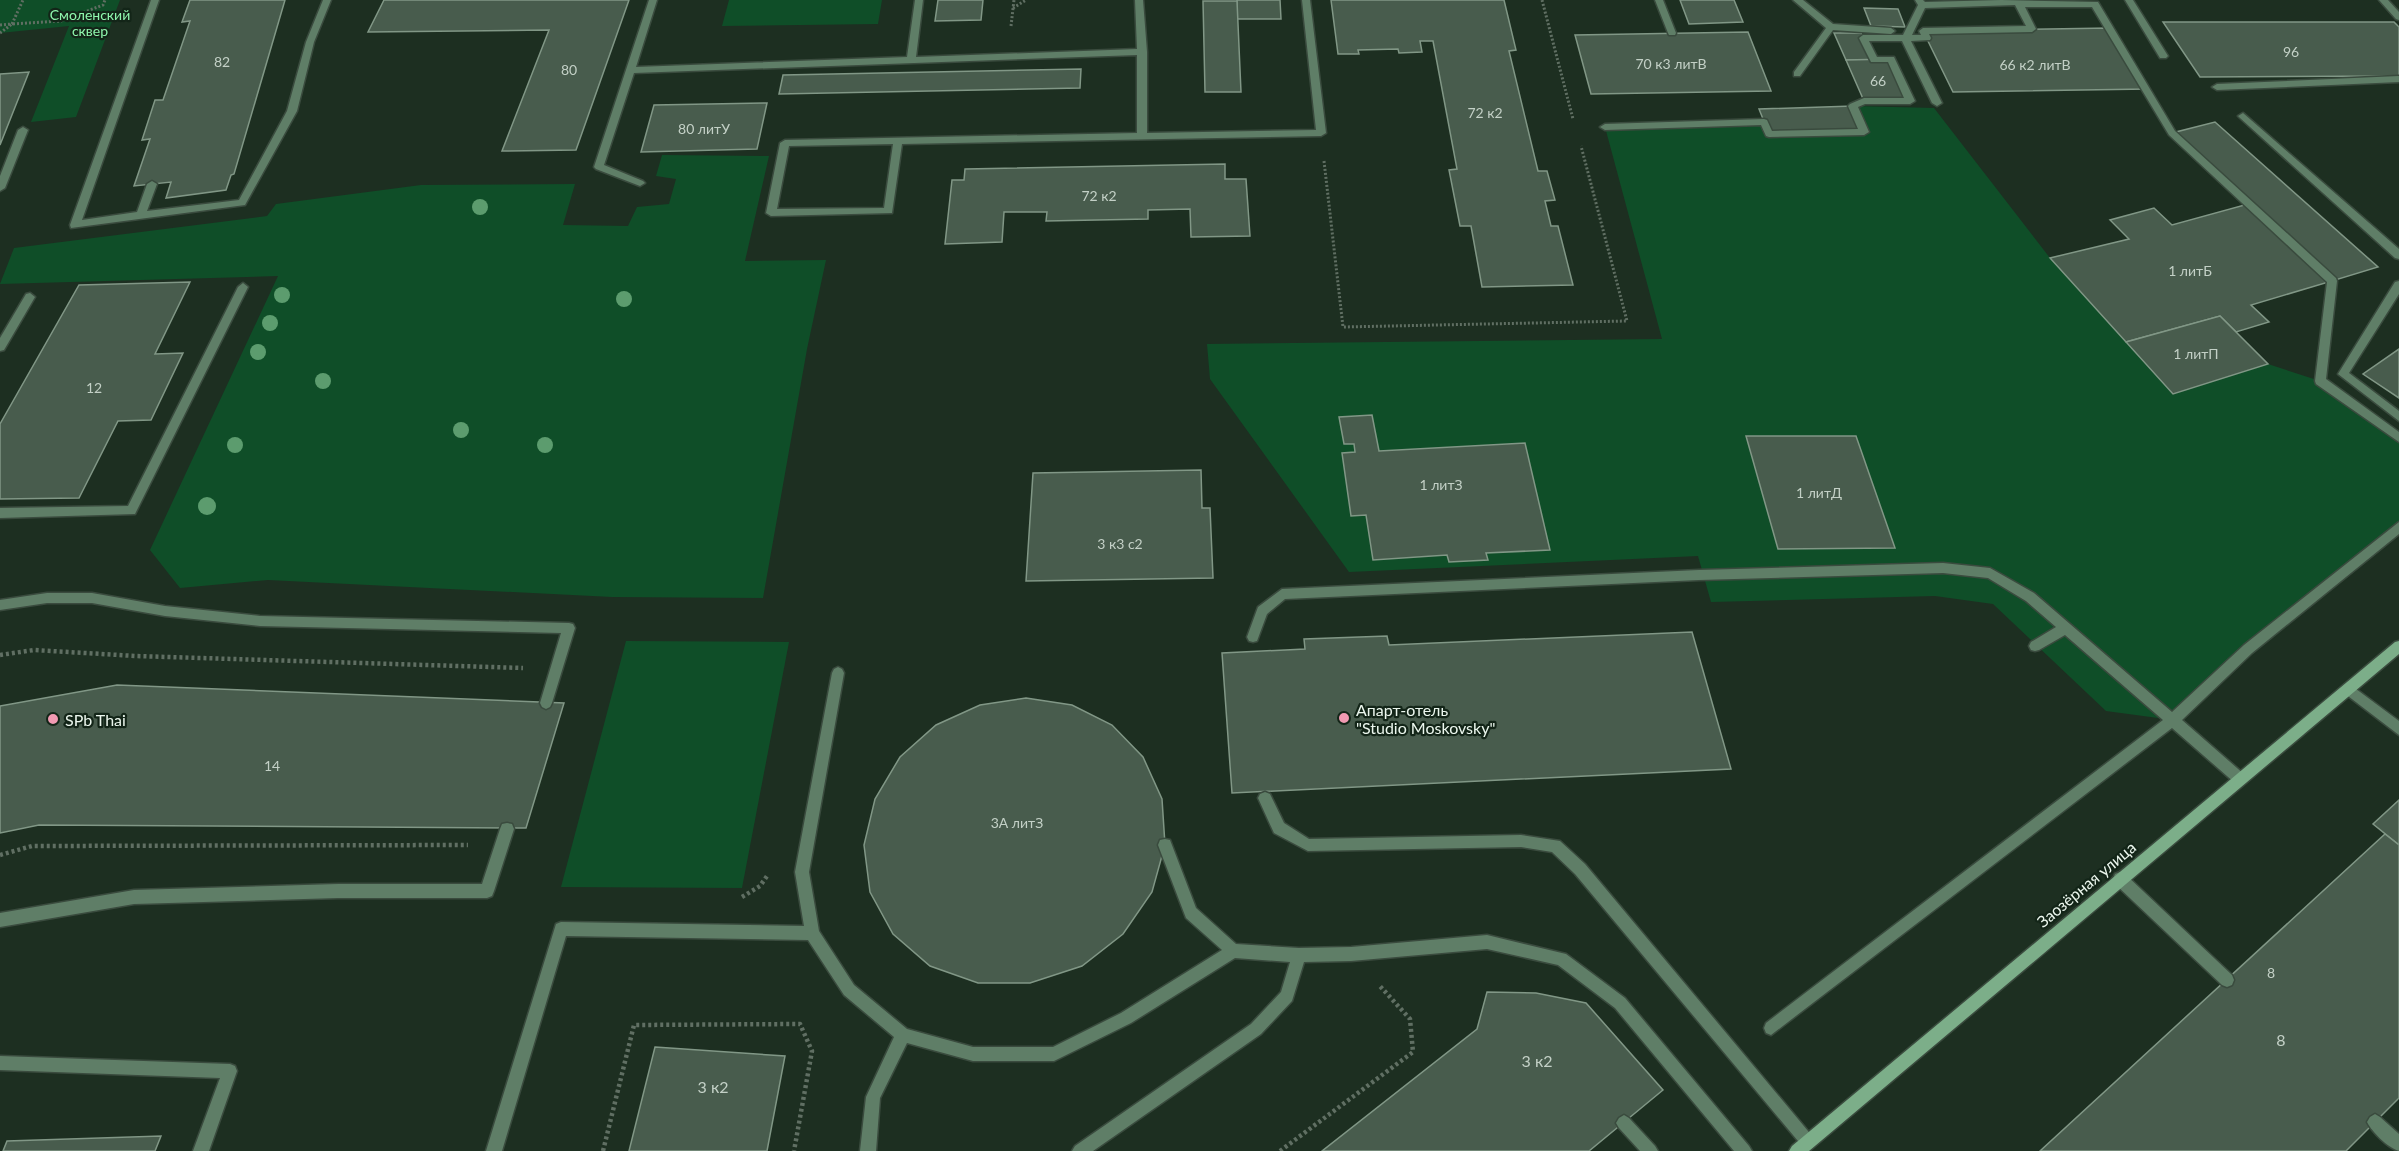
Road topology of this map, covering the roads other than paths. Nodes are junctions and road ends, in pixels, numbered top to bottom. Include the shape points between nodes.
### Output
1 (155, 0) edge
2 (327, 0) edge
3 (653, 0) edge
4 (919, 0) edge
5 (1139, 0) edge
6 (1306, 0) edge
7 (1659, 0) edge
8 (1797, 0) edge
9 (2081, 0) edge
10 (2129, 0) edge
11 (2383, 0) edge
12 (1921, 3) edge
13 (2399, 16) edge
14 (1831, 27) junction
15 (1672, 33) dead end
16 (1908, 35) junction
17 (1142, 52) junction
18 (2163, 56) dead end
19 (910, 60) junction
20 (631, 70) junction
21 (1797, 74) dead end
22 (2399, 79) edge
23 (2217, 87) dead end
24 (1937, 103) dead end
25 (2243, 116) dead end
26 (1605, 126) dead end
27 (23, 130) dead end
28 (1142, 136) junction
29 (898, 141) junction
30 (640, 183) dead end
31 (152, 184) dead end
32 (0, 188) edge
33 (141, 215) junction
34 (2399, 255) edge
35 (2399, 285) edge
36 (243, 287) dead end
37 (30, 297) dead end
38 (0, 347) edge
39 (2399, 417) edge
40 (2399, 438) edge
41 (0, 513) edge
42 (2399, 527) edge
43 (0, 604) edge
44 (2065, 628) junction
45 (1253, 637) dead end
46 (2035, 646) dead end
47 (2399, 646) edge
48 (838, 673) dead end
49 (2348, 689) junction
50 (546, 703) dead end
51 (2173, 720) junction
52 (2399, 729) edge
53 (2240, 779) junction
54 (1265, 798) dead end
55 (507, 829) dead end
56 (1165, 845) dead end
57 (2120, 879) junction
58 (0, 920) edge
59 (812, 933) junction
60 (1233, 951) junction
61 (1299, 955) junction
62 (2227, 980) dead end
63 (1771, 1028) dead end
64 (903, 1035) junction
65 (0, 1063) edge
66 (2375, 1122) dead end
67 (1624, 1123) dead end
68 (2399, 1144) edge
69 (1802, 1146) edge
70 (201, 1151) edge
71 (494, 1151) edge
72 (868, 1151) edge
73 (1080, 1151) edge
74 (1650, 1151) edge
75 (1744, 1151) edge

1 - 33 lane via 75,225
2 - 33 lane via 310,42 292,111 242,203
3 - 20 lane
4 - 19 lane
5 - 17 lane
6 - 28 lane via 1321,133
7 - 15 lane
8 - 14 lane
9 - 12 lane
10 - 18 lane
11 - 13 lane
12 - 16 lane
14 - 16 lane
14 - 21 lane
16 - 24 lane
16 - 26 lane via 1863,38 1874,60 1891,59 1910,101 1864,101 1853,106 1864,132 1769,134 1764,122
16 - 40 lane via 1927,38 1923,31 2032,29 2019,4 2095,4 2172,133 2332,281 2320,381
17 - 19 lane
17 - 28 lane
19 - 20 lane
20 - 30 lane via 599,167
22 - 23 lane
25 - 34 lane
27 - 32 lane
28 - 29 lane
29 - 29 lane via 785,143 771,213 888,211
31 - 33 lane
35 - 39 lane via 2343,375
36 - 41 lane via 131,511
37 - 38 lane
42 - 51 lane via 2248,649
43 - 50 lane via 92,598 260,621 569,628
44 - 45 lane via 2030,597 1990,573 1943,568 1282,594 1262,610
44 - 46 lane
44 - 51 lane
47 - 49 main road, Заозёрная улица
48 - 59 lane via 802,873
49 - 52 lane
49 - 53 main road, Заозёрная улица
51 - 53 lane
51 - 63 lane
53 - 57 main road, Заозёрная улица
54 - 69 lane via 1279,828 1308,845 1521,841 1555,846 1580,869
55 - 58 lane via 487,891 134,897
56 - 60 lane via 1191,913
57 - 62 lane
57 - 69 main road, Заозёрная улица
59 - 64 lane via 849,990
59 - 71 lane via 561,928
60 - 61 lane
60 - 64 lane via 1126,1018 1054,1054 973,1054
61 - 73 lane via 1287,996 1256,1029
61 - 75 lane via 1487,942 1561,959 1620,1003
64 - 72 lane via 873,1097
65 - 70 lane via 230,1071
66 - 68 lane
67 - 74 lane

